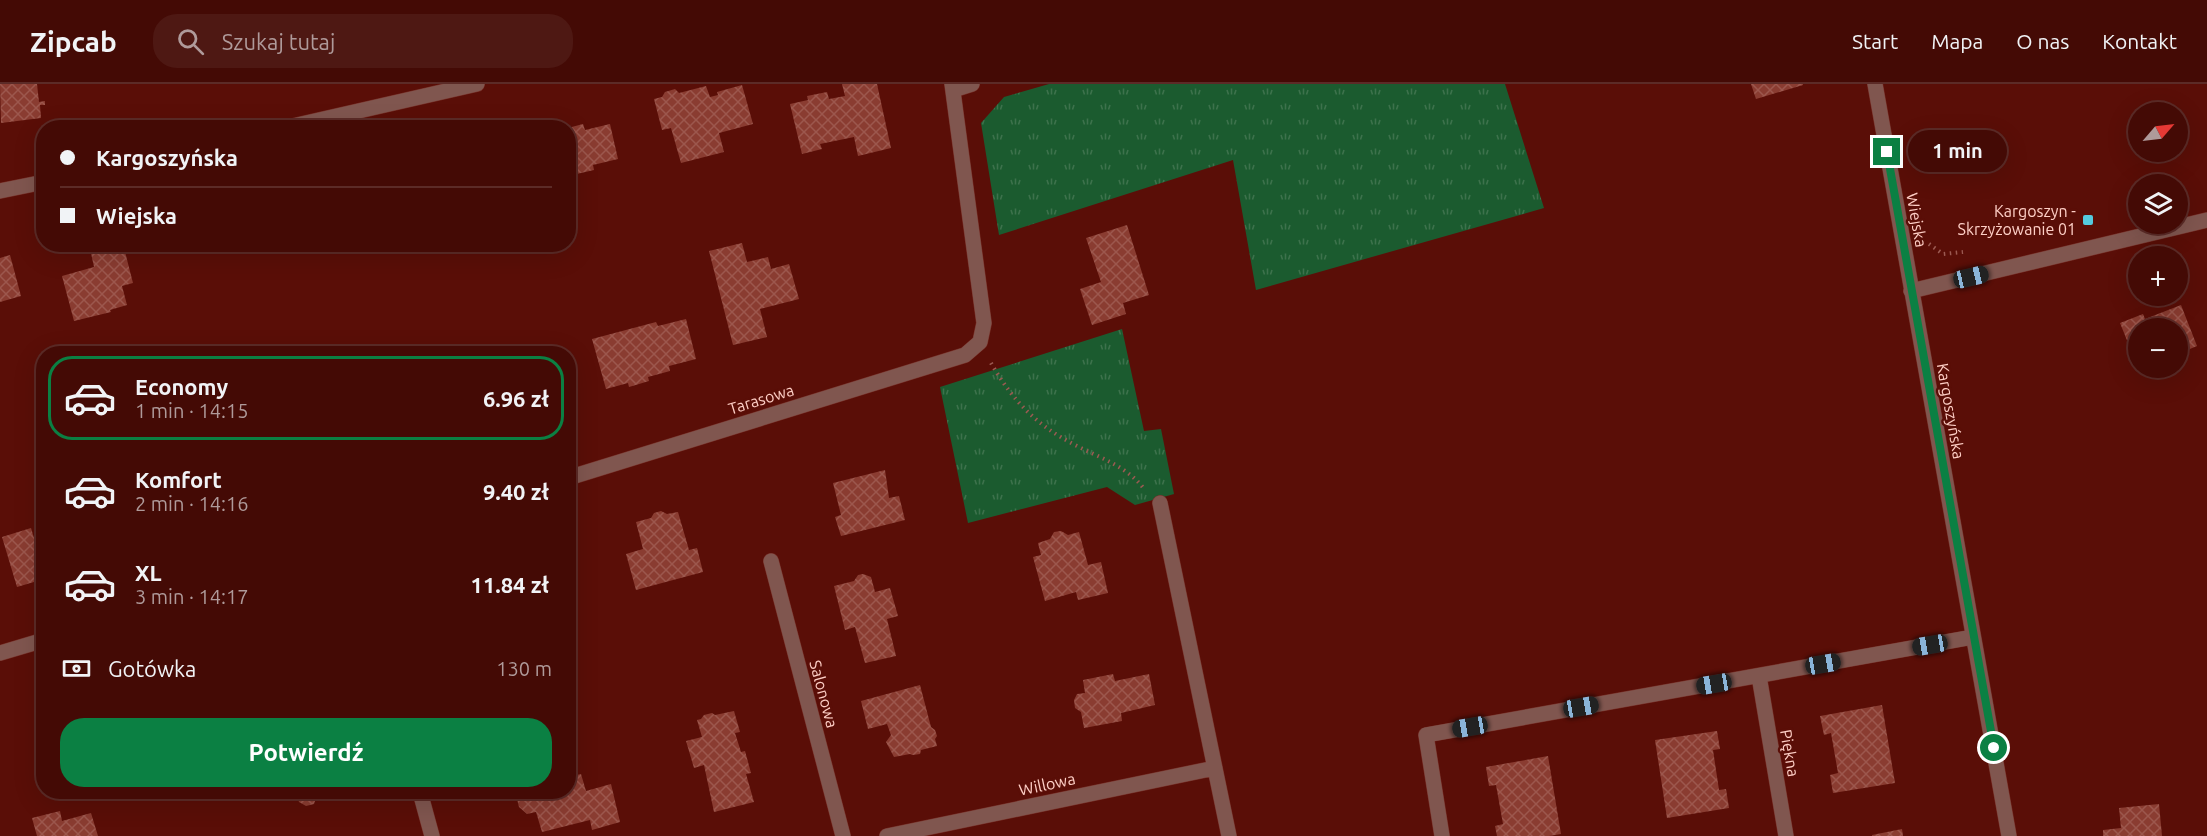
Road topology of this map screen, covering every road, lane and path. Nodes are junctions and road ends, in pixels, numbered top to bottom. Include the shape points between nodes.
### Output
1 (477, 84) edge
2 (972, 84) edge
3 (1875, 84) edge
4 (952, 87) edge
5 (319, 120) edge
6 (36, 184) edge
7 (0, 191) edge
8 (2207, 220) edge
9 (1911, 291) junction
10 (980, 342) junction
11 (576, 476) edge
12 (1160, 503) joint
13 (771, 561) dead end
14 (1973, 637) junction
15 (36, 642) edge
16 (0, 653) edge
17 (1759, 676) junction
18 (1215, 768) junction
19 (422, 799) edge
20 (432, 836) edge
21 (843, 836) edge
22 (887, 836) edge
23 (1229, 836) edge
24 (1442, 836) edge
25 (1786, 836) edge
26 (2009, 836) edge

1 - 5 street
2 - 4 street
3 - 9 street, Wiejska
4 - 10 street via 984,323
6 - 7 street
8 - 9 street
9 - 14 street, Kargoszyńska
10 - 11 street, Tarasowa via 965,355
10 - 12 path via 1009,392 1031,417 1056,435 1118,465
12 - 18 street
13 - 21 street, Salonowa
14 - 17 street
14 - 26 street, Kargoszyńska
15 - 16 street
17 - 24 street via 1426,735
17 - 25 street, Piękna
18 - 22 street, Willowa
18 - 23 street
19 - 20 street

